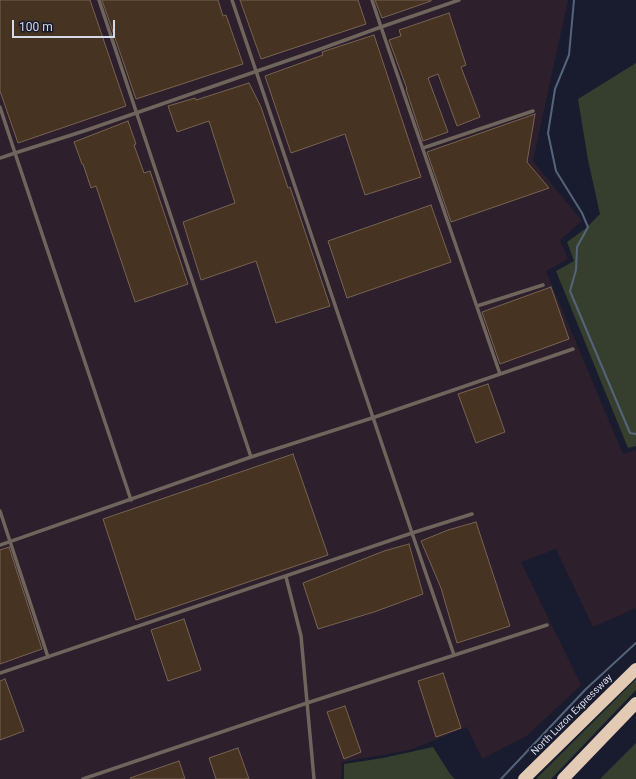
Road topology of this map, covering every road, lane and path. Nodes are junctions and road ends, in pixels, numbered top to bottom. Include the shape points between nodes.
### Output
1 (98, 0) edge
2 (232, 0) edge
3 (372, 0) edge
4 (460, 0) edge
5 (381, 27) junction
6 (255, 72) junction
7 (0, 107) edge
8 (533, 111) dead end
9 (136, 112) junction
10 (423, 148) junction
11 (15, 153) junction
12 (0, 158) edge
13 (544, 285) dead end
14 (476, 306) junction
15 (573, 349) dead end
16 (500, 374) junction
17 (372, 418) junction
18 (251, 457) junction
19 (131, 500) junction
20 (0, 511) edge
21 (472, 514) dead end
22 (412, 533) junction
23 (10, 542) junction
24 (0, 545) edge
25 (286, 577) junction
26 (547, 625) dead end
27 (454, 655) junction
28 (48, 657) junction
29 (636, 669) edge
30 (0, 673) edge
31 (307, 703) junction
32 (636, 703) edge
33 (526, 777) edge
34 (83, 779) edge
35 (314, 779) edge
36 (563, 779) edge

1 - 9 lane
2 - 6 lane
3 - 5 lane
4 - 5 lane
5 - 6 lane
5 - 10 lane
6 - 9 lane
6 - 17 lane
7 - 11 lane
8 - 10 lane
9 - 11 lane
9 - 18 lane
10 - 14 lane
11 - 12 lane
11 - 19 lane
13 - 14 lane
14 - 16 lane
15 - 16 lane
16 - 17 lane
17 - 18 lane
17 - 22 lane
18 - 19 lane
19 - 23 lane
20 - 23 lane
21 - 22 lane
22 - 25 lane
22 - 27 lane
23 - 24 lane
23 - 28 lane
25 - 28 lane
25 - 31 lane via 301,636
26 - 27 lane
27 - 31 lane
28 - 30 lane
29 - 33 highway, North Luzon Expressway
31 - 34 lane
31 - 35 lane
32 - 36 highway

